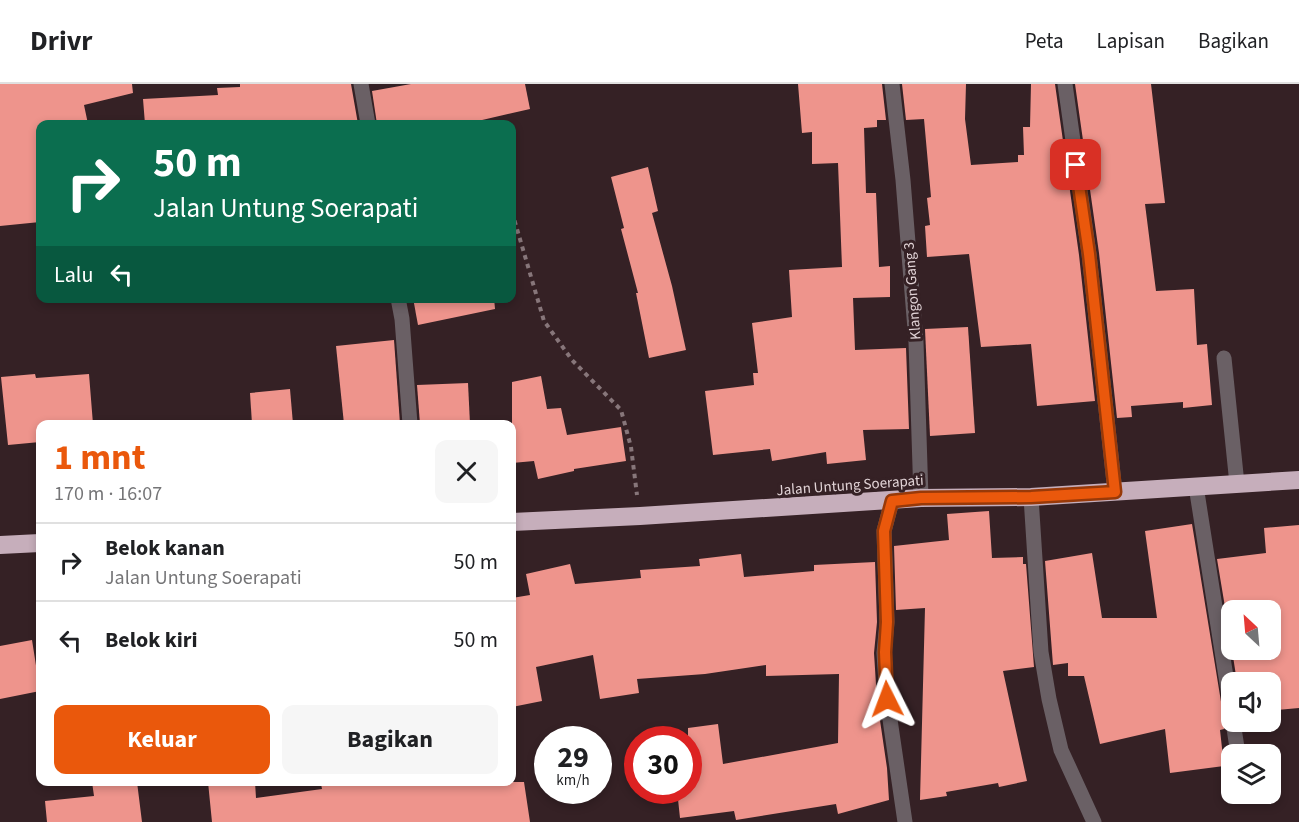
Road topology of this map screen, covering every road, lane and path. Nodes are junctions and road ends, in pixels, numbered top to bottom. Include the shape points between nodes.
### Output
1 (362, 84) edge
2 (892, 84) edge
3 (1065, 84) edge
4 (367, 120) edge
5 (516, 226) edge
6 (399, 303) edge
7 (1224, 358) dead end
8 (410, 420) edge
9 (1299, 480) edge
10 (1237, 484) junction
11 (1196, 486) junction
12 (1115, 492) junction
13 (1031, 497) junction
14 (921, 498) junction
15 (892, 501) junction
16 (640, 516) junction
17 (516, 522) edge
18 (36, 543) edge
19 (0, 545) edge
20 (1225, 672) edge
21 (905, 822) edge
22 (1094, 822) edge

1 - 4 street
2 - 14 street, Klangon Gang 3 via 916,342
3 - 12 street via 1089,254
5 - 16 path via 544,321 572,360 621,410 631,447
6 - 8 street
7 - 10 street
9 - 10 highway, Jalan Untung Soerapati
10 - 11 highway, Jalan Untung Soerapati
11 - 12 highway, Jalan Untung Soerapati
11 - 20 street
12 - 13 highway, Jalan Untung Soerapati
13 - 14 highway, Jalan Untung Soerapati
13 - 22 street via 1041,652 1049,699 1061,750
14 - 15 highway, Jalan Untung Soerapati
15 - 16 highway, Jalan Untung Soerapati
15 - 21 street via 884,531 885,652 888,709
16 - 17 highway, Jalan Untung Soerapati
18 - 19 highway

